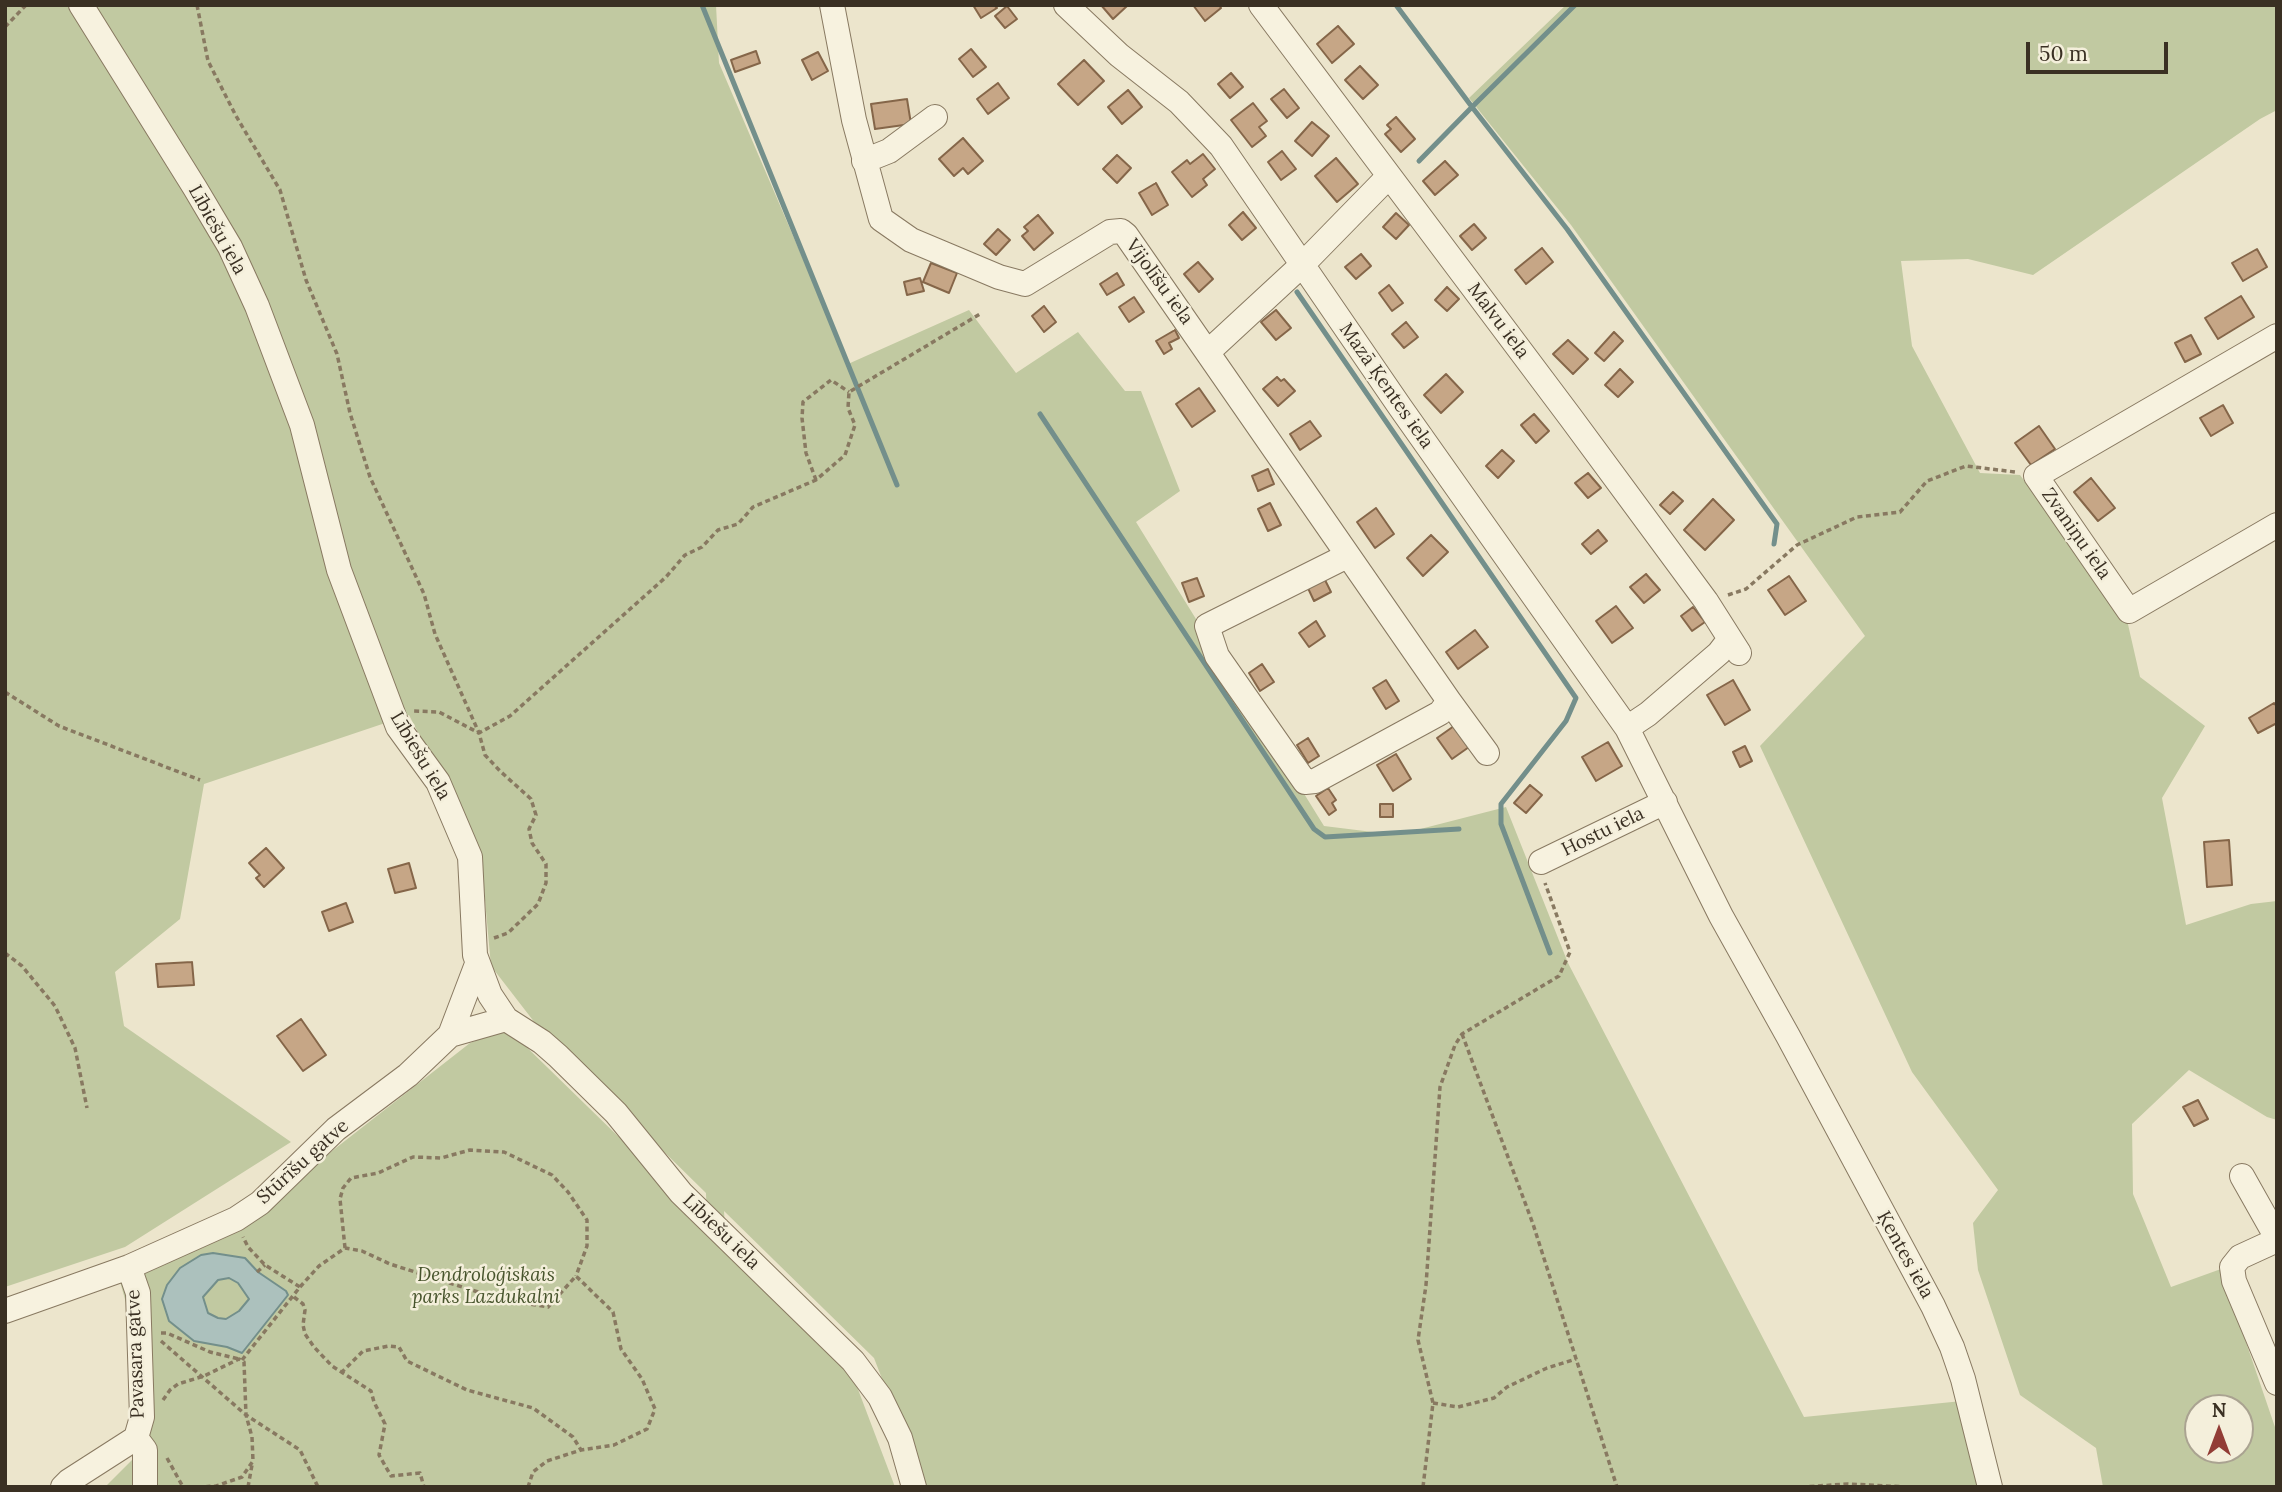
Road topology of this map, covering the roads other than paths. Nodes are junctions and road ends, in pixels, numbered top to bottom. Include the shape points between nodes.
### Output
1 (81, 5) edge
2 (832, 5) edge
3 (1066, 5) edge
4 (1261, 5) edge
5 (934, 117) dead end
6 (864, 160) junction
7 (1389, 176) junction
8 (1302, 265) junction
9 (2277, 336) edge
10 (1209, 351) junction
11 (2277, 525) edge
12 (1347, 556) junction
13 (1449, 701) junction
14 (1627, 729) junction
15 (1487, 753) dead end
16 (1665, 802) junction
17 (1541, 862) road end
18 (477, 964) junction
19 (506, 1019) junction
20 (450, 1035) junction
21 (2242, 1177) dead end
22 (2277, 1239) edge
23 (129, 1266) junction
24 (5, 1311) edge
25 (2277, 1383) edge
26 (136, 1438) junction
27 (63, 1487) edge
28 (145, 1487) edge
29 (914, 1487) edge
30 (1990, 1487) edge

1 - 18 street, Lībiešu iela via 230,247 257,306 302,425 339,570 391,710 438,782 470,857
2 - 6 street, Vijolīšu iela
3 - 8 street, Mazā Ķentes iela via 1203,125
4 - 7 street, Malvu iela
5 - 6 street via 889,151
6 - 10 street, Vijolīšu iela via 881,219 976,268 1014,281 1025,284 1110,232 1121,232
7 - 8 street
7 - 14 street, Malvu iela via 1706,601 1734,646 1719,653
8 - 10 street
8 - 14 street, Mazā Ķentes iela
9 - 11 street, Zvaniņu iela via 2036,476 2129,611
10 - 12 street, Vijolīšu iela
12 - 13 street, Vijolīšu iela
12 - 13 street via 1207,626 1217,656 1305,782 1440,713
13 - 15 street, Vijolīšu iela
14 - 16 street, Mazā Ķentes iela
16 - 17 street, Hostu iela
16 - 30 street, Ķentes iela via 1721,916 1933,1306 1952,1348
18 - 19 street, Lībiešu iela
18 - 20 street
19 - 20 street, Stūrīšu gatve
19 - 29 street, Lībiešu iela via 542,1042 616,1113 681,1193 853,1361 880,1397 900,1438
20 - 23 street, Stūrīšu gatve via 408,1075 336,1129 261,1203 236,1219
21 - 22 street
22 - 25 street via 2241,1257 2232,1268
23 - 24 street, Stūrīšu gatve
23 - 26 street, Pavasara gatve via 138,1293 142,1417
26 - 27 street, Pavasara gatve
26 - 28 street via 145,1450

